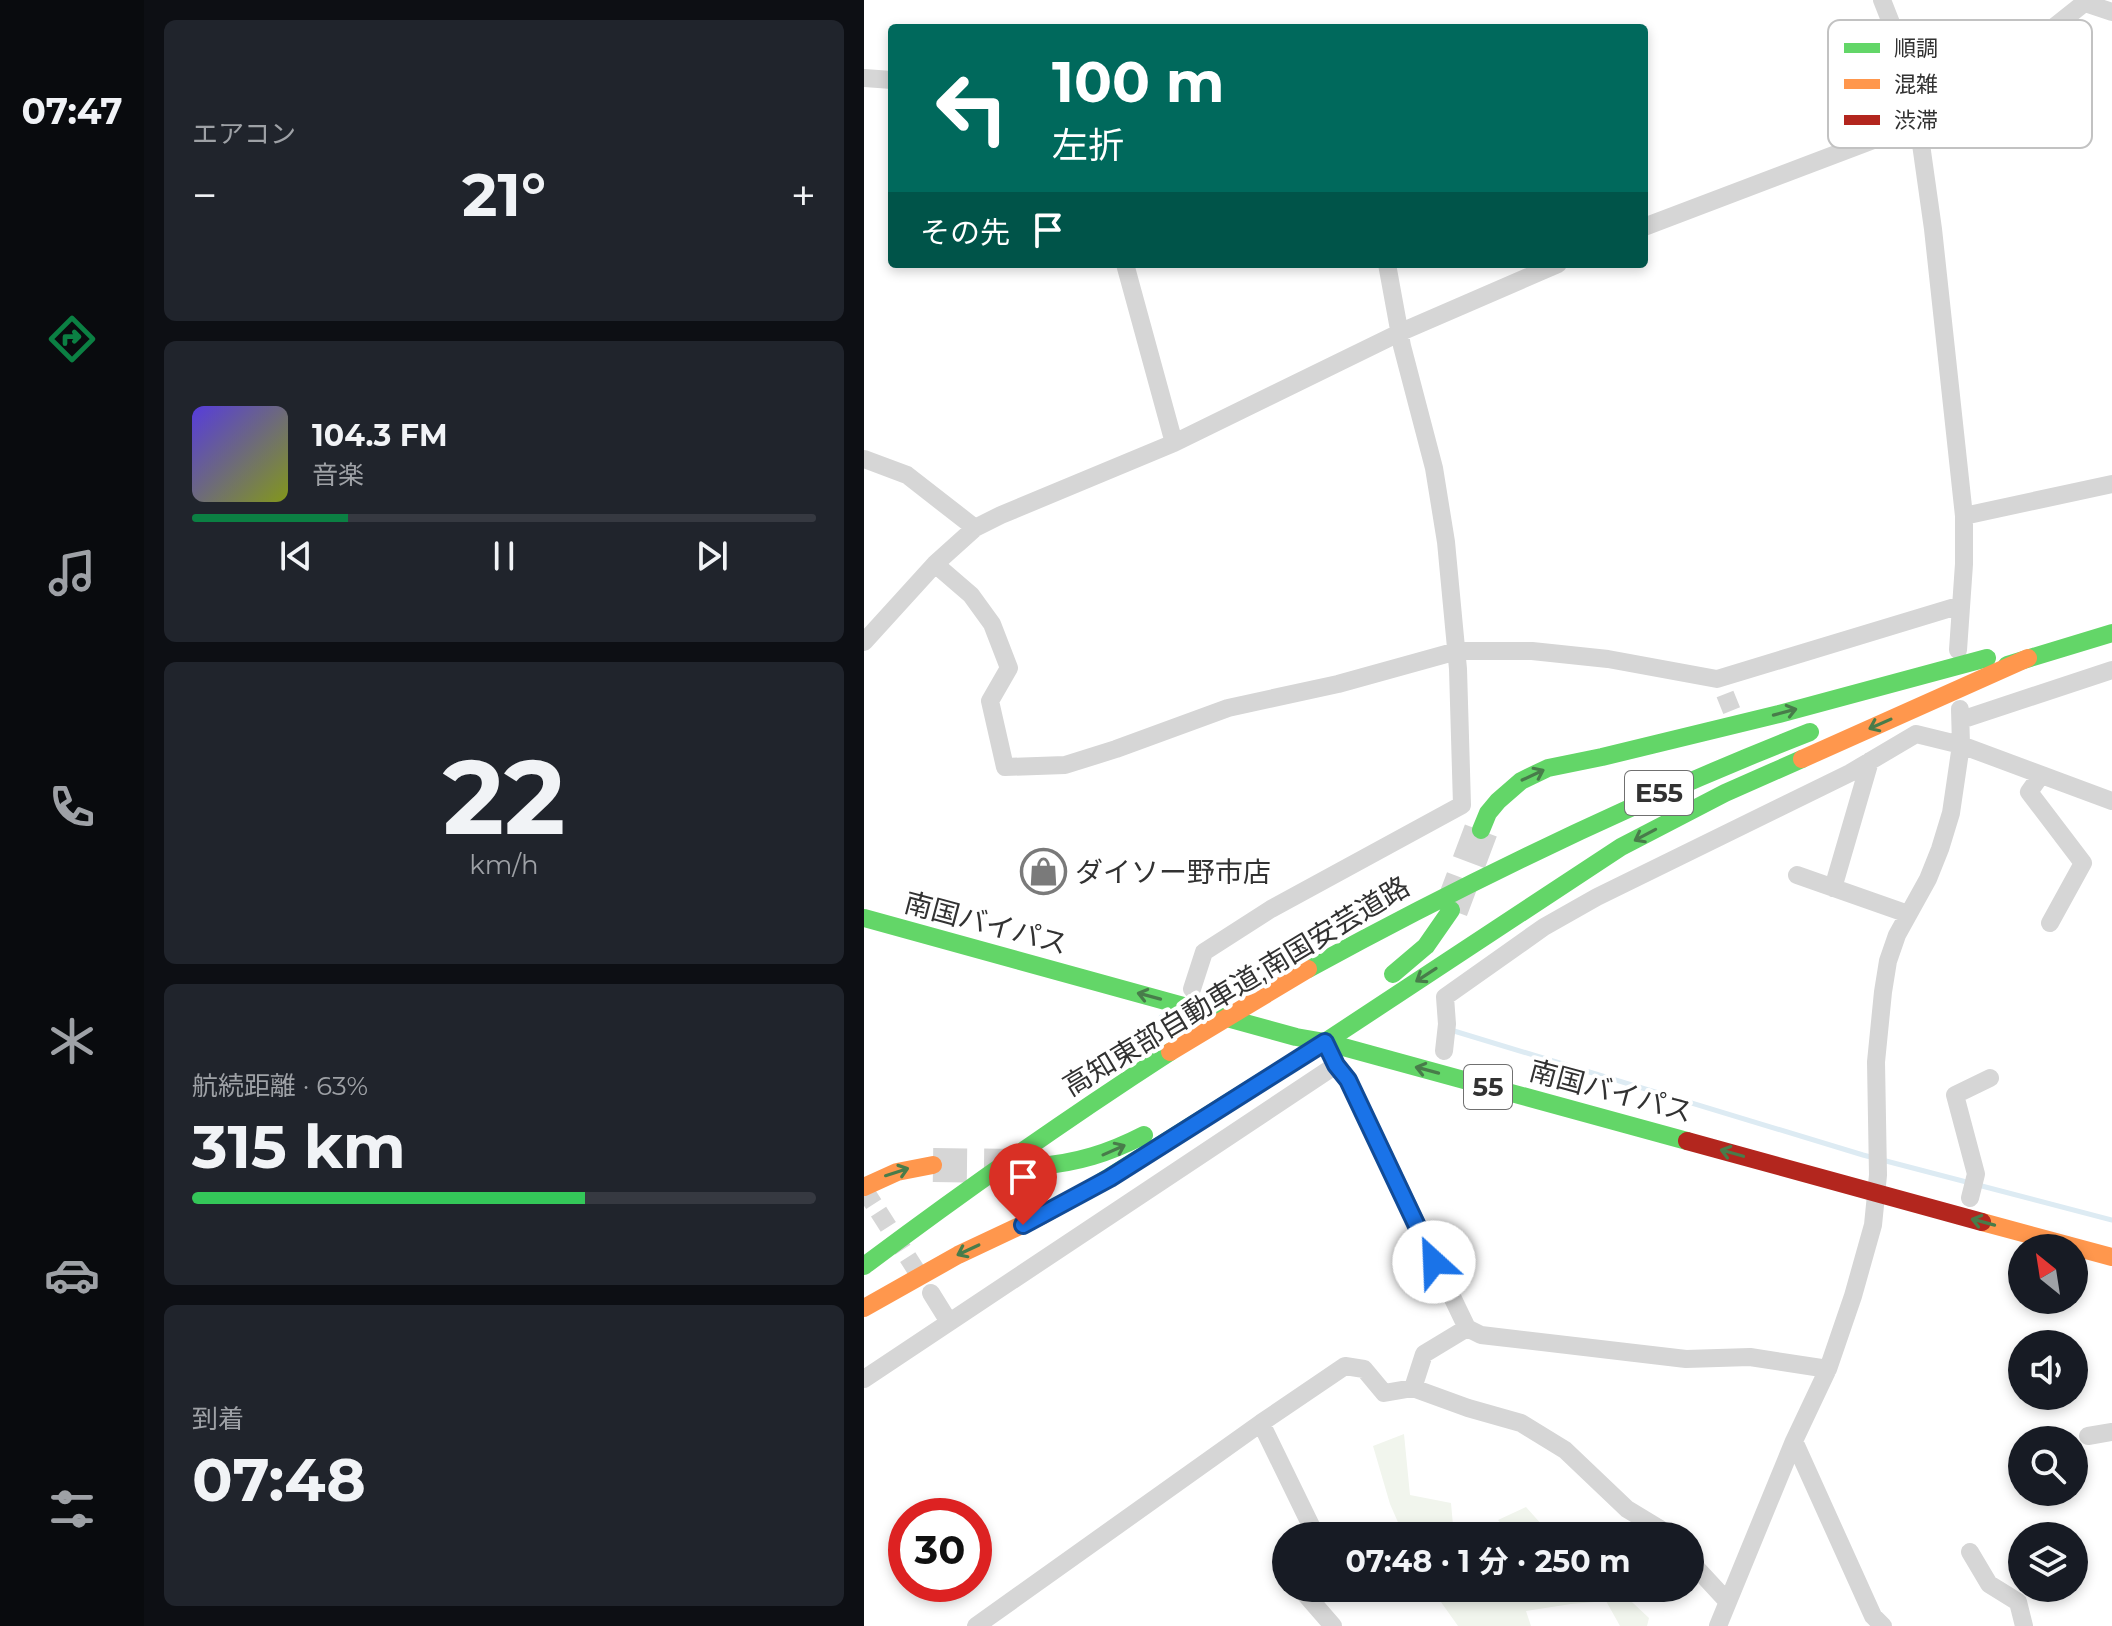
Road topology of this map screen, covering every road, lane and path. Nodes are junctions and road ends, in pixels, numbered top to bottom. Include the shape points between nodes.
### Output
1 (1882, 0) edge
2 (2087, 2) edge
3 (2112, 12) edge
4 (1890, 20) edge
5 (2064, 20) edge
6 (864, 78) edge
7 (888, 80) edge
8 (1852, 148) edge
9 (1922, 148) edge
10 (1648, 225) edge
11 (1126, 268) edge
12 (1388, 268) edge
13 (1549, 268) edge
14 (1401, 332) junction
15 (1174, 443) junction
16 (864, 459) edge
17 (2112, 484) edge
18 (1964, 516) junction
19 (975, 528) junction
20 (935, 564) junction
21 (1961, 605) junction
22 (2112, 630) edge
23 (864, 642) edge
24 (1958, 650) dead end
25 (1457, 651) junction
26 (2028, 658) junction
27 (2112, 670) edge
28 (1862, 713) dead end
29 (1822, 727) dead end
30 (1961, 745) junction
31 (1870, 761) junction
32 (2041, 775) junction
33 (1764, 791) dead end
34 (2112, 801) edge
35 (1772, 810) junction
36 (1481, 830) tunnel mouth
37 (1797, 875) dead end
38 (1833, 888) junction
39 (864, 903) edge
40 (1451, 910) tunnel mouth
41 (1908, 914) junction
42 (864, 918) edge
43 (2050, 923) dead end
44 (1103, 965) dead end
45 (1382, 981) dead end
46 (1199, 990) joint
47 (1278, 1010) dead end
48 (1348, 1025) junction
49 (1376, 1033) dead end
50 (1296, 1037) junction
51 (1325, 1042) junction
52 (1445, 1051) dead end
53 (1271, 1053) dead end
54 (1336, 1065) junction
55 (1990, 1078) dead end
56 (1182, 1110) dead end
57 (933, 1165) tunnel mouth
58 (1038, 1166) tunnel mouth
59 (864, 1187) edge
60 (1877, 1194) junction
61 (1969, 1198) dead end
62 (2112, 1257) edge
63 (864, 1266) edge
64 (931, 1293) tunnel mouth
65 (864, 1308) edge
66 (949, 1322) junction
67 (1467, 1328) junction
68 (1828, 1369) junction
69 (864, 1379) edge
70 (1413, 1388) junction
71 (1261, 1423) junction
72 (2112, 1432) edge
73 (2088, 1436) dead end
74 (1794, 1441) junction
75 (1309, 1522) edge
76 (1648, 1522) edge
77 (1970, 1552) dead end
78 (1704, 1576) edge
79 (1727, 1601) junction
80 (1312, 1602) edge
81 (976, 1626) edge
82 (1333, 1626) edge
83 (1718, 1626) edge
84 (1883, 1626) edge
85 (2024, 1626) edge

1 - 4 street
2 - 3 street
2 - 5 street
6 - 7 street
8 - 10 street
9 - 18 street
11 - 15 street
12 - 14 street
13 - 14 street
14 - 15 street
14 - 25 street via 1434,468
15 - 19 street
16 - 19 street via 907,475
17 - 18 street
18 - 21 street
19 - 20 street
20 - 23 street
20 - 25 street via 971,595 992,624 1009,668 990,701 1005,767 1065,765 1228,708
21 - 24 street
21 - 25 street via 1721,686 1622,661 1532,651
22 - 26 highway
36 -> 22 highway via 1498,801 1521,781 1548,768 1779,714 2070,636
25 - 46 street via 1462,805 1271,909 1204,952
26 - 28 highway
26 -> 48 highway via 1725,793 1621,847
27 - 30 street via 1960,714
29 - 63 highway, 高知東部自動車道;南国安芸道路 / E55, bridge via 1602,818 1308,969 1061,1123
30 - 31 street via 1916,734
30 - 32 street
30 - 41 street via 1940,849
31 - 35 street
31 - 38 street
32 - 34 street
32 - 43 street via 2029,792 2083,863
33 - 35 street
35 - 52 street via 1544,927 1445,997
37 - 38 street
38 - 41 street
39 - 44 highway, 南国バイパス
40 - 45 highway via 1421,953
41 - 60 street via 1888,961 1883,992 1876,1062
50 -> 42 highway, 南国バイパス / 55
46 - 47 highway
48 - 49 highway
48 - 50 highway via 1322,1020
48 - 51 highway
50 - 51 highway, 南国バイパス / 55
50 - 53 highway
51 - 54 street
60 -> 51 highway, 南国バイパス / 55
51 -> 65 highway via 1086,1192
54 - 66 street
54 - 67 street via 1348,1080
55 - 61 street via 1955,1095 1976,1174
58 -> 56 highway via 1095,1158
59 -> 57 highway via 897,1171
62 -> 60 highway, 南国バイパス / 55
60 - 68 street via 1873,1225
64 - 66 street
66 - 69 street
67 - 68 street via 1481,1335 1686,1359 1750,1357
67 - 70 street via 1424,1354
68 - 74 street
70 - 71 street via 1384,1393 1364,1369 1345,1366
70 - 76 street via 1521,1423 1551,1439 1627,1509
71 - 75 street
71 - 81 street
72 - 73 street
74 - 79 street
74 - 84 street via 1873,1616
77 - 85 street via 1989,1584 2018,1602
78 - 79 street
79 - 83 street
80 - 82 street

